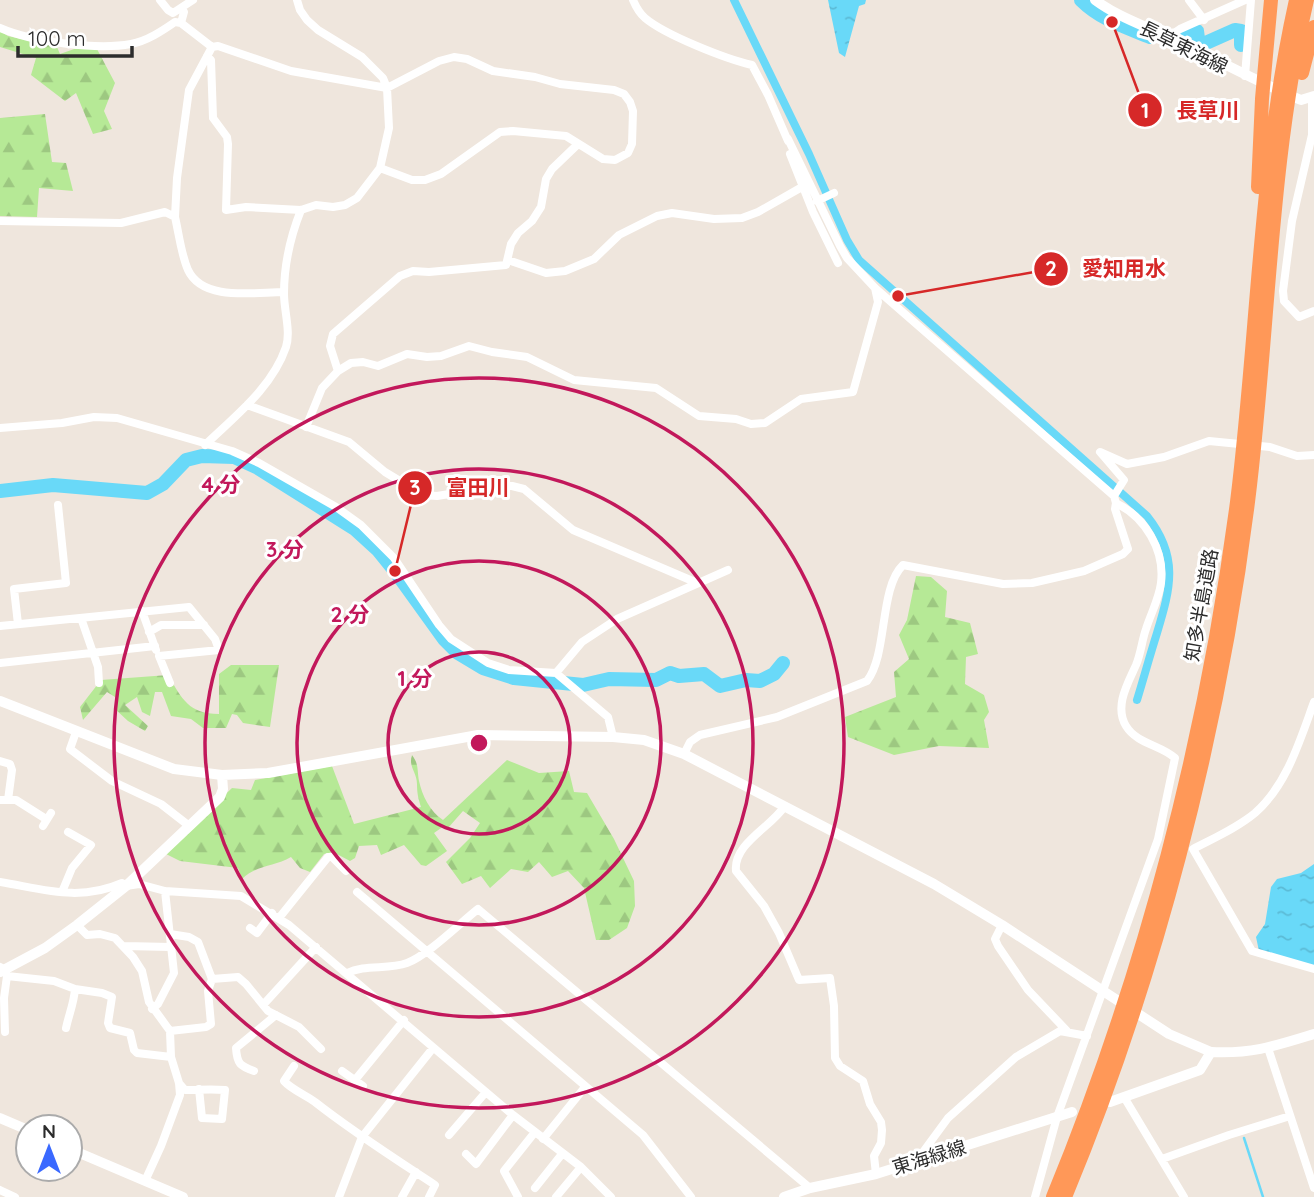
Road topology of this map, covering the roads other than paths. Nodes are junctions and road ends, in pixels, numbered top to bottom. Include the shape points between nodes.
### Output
1 (160, 0) edge
2 (193, 0) edge
3 (297, 0) edge
4 (633, 0) edge
5 (1096, 0) edge
6 (1189, 0) edge
7 (1248, 0) edge
8 (1270, 0) edge
9 (1296, 0) edge
10 (1307, 0) edge
11 (182, 8) junction
12 (1204, 20) junction
13 (181, 23) junction
14 (1314, 27) edge
15 (0, 28) edge
16 (1168, 37) junction
17 (212, 47) junction
18 (207, 56) junction
19 (1245, 76) junction
20 (387, 88) junction
21 (1299, 90) edge
22 (1286, 110) junction
23 (788, 139) junction
24 (578, 144) junction
25 (380, 168) junction
26 (802, 187) junction
27 (834, 193) dead end
28 (817, 201) junction
29 (301, 210) junction
30 (175, 217) junction
31 (0, 221) edge
32 (508, 260) junction
33 (838, 263) dead end
34 (1259, 269) junction
35 (875, 288) junction
36 (284, 292) junction
37 (1314, 311) edge
38 (338, 372) junction
39 (247, 405) junction
40 (306, 427) junction
41 (0, 428) edge
42 (205, 445) junction
43 (1314, 455) edge
44 (1115, 499) junction
45 (58, 505) dead end
46 (729, 569) dead end
47 (695, 582) junction
48 (142, 611) junction
49 (81, 618) junction
50 (18, 624) junction
51 (204, 625) junction
52 (0, 626) edge
53 (149, 632) junction
54 (155, 646) junction
55 (94, 653) junction
56 (159, 656) junction
57 (0, 663) edge
58 (556, 673) junction
59 (99, 683) dead end
60 (170, 683) dead end
61 (0, 701) edge
62 (1314, 702) edge
63 (76, 732) junction
64 (613, 737) junction
65 (684, 754) junction
66 (0, 761) edge
67 (222, 775) junction
68 (4, 800) edge
69 (784, 807) junction
70 (46, 819) dead end
71 (188, 825) junction
72 (68, 832) dead end
73 (98, 837) dead end
74 (92, 845) junction
75 (346, 871) dead end
76 (0, 882) edge
77 (126, 886) junction
78 (165, 891) junction
79 (62, 892) junction
80 (357, 892) dead end
81 (275, 915) junction
82 (77, 925) junction
83 (1002, 925) junction
84 (250, 928) dead end
85 (170, 934) junction
86 (124, 946) junction
87 (172, 947) junction
88 (316, 947) junction
89 (425, 951) junction
90 (1314, 969) edge
91 (3, 971) edge
92 (347, 973) junction
93 (212, 979) junction
94 (75, 989) junction
95 (1104, 992) junction
96 (1131, 997) junction
97 (263, 1005) junction
98 (152, 1009) junction
99 (276, 1015) junction
100 (1124, 1019) junction
101 (404, 1020) junction
102 (66, 1027) dead end
103 (170, 1031) junction
104 (1067, 1031) junction
105 (5, 1032) dead end
106 (1314, 1034) edge
107 (1087, 1036) junction
108 (433, 1048) junction
109 (1268, 1048) junction
110 (321, 1049) dead end
111 (1211, 1052) junction
112 (171, 1057) junction
113 (294, 1066) dead end
114 (254, 1070) dead end
115 (342, 1071) dead end
116 (355, 1080) junction
117 (179, 1083) junction
118 (363, 1086) dead end
119 (585, 1087) junction
120 (200, 1090) junction
121 (486, 1092) junction
122 (1124, 1097) junction
123 (1110, 1102) dead end
124 (1072, 1112) dead end
125 (513, 1115) junction
126 (1290, 1115) junction
127 (1057, 1117) junction
128 (535, 1132) junction
129 (449, 1135) dead end
130 (362, 1137) junction
131 (543, 1139) junction
132 (466, 1154) dead end
133 (562, 1154) junction
134 (84, 1155) edge
135 (1162, 1159) junction
136 (920, 1160) junction
137 (580, 1167) junction
138 (416, 1172) junction
139 (876, 1174) junction
140 (145, 1181) junction
141 (535, 1188) dead end
142 (810, 1188) junction
143 (1314, 1188) edge
144 (0, 1190) edge
145 (15, 1197) edge
146 (183, 1197) edge
147 (339, 1197) edge
148 (402, 1197) edge
149 (429, 1197) edge
150 (518, 1197) edge
151 (556, 1197) edge
152 (611, 1197) edge
153 (691, 1197) edge
154 (785, 1197) edge
155 (1035, 1197) edge
156 (1053, 1197) edge
157 (1065, 1197) edge
158 (1184, 1197) edge

1 - 11 street via 170,12
2 - 11 street
3 - 20 street via 307,20 372,64
4 - 23 street via 643,17 659,27 752,65
5 - 16 main road, 長草東海線
6 - 12 street
7 - 12 street
7 - 19 street
8 - 34 highway via 1262,99
9 - 21 highway, 知多半島道路
10 - 21 highway, 知多半島道路
11 - 13 street
12 - 16 street
13 - 15 street via 141,41 110,46 34,39
13 - 17 street
14 - 21 highway
16 - 19 main road, 長草東海線
17 - 18 street
17 - 20 street via 291,71
18 - 29 street via 211,60 214,118 228,144 226,210
18 - 30 street via 189,90
19 - 21 main road, 長草東海線 via 1301,100
20 - 24 street via 454,57 493,71 624,94 633,111 628,153 615,160 603,159
20 - 25 street via 389,128
21 - 22 highway, 知多半島道路
21 - 22 highway
21 - 37 street via 1312,135 1292,221 1283,291 1284,301 1299,317
22 - 34 highway, 知多半島道路
22 - 96 highway, 知多半島道路 via 1254,454 1229,624 1186,827
23 - 26 street
23 - 28 street
24 - 25 street via 566,136 500,132 442,174 425,180
24 - 32 street via 552,169 541,207 510,244
25 - 29 street via 357,198 333,208 316,205
26 - 32 street via 742,218 657,216 619,235 594,259 565,271 546,273
26 - 33 street
27 - 28 street
28 - 35 street via 847,258
29 - 36 street via 293,230
30 - 31 street via 165,212 121,223
30 - 36 street via 188,269 206,288
32 - 38 street via 506,265 413,271 400,276 332,334
34 - 96 highway, 知多半島道路 via 1243,453 1218,622 1200,718
35 - 38 street via 878,302 853,392 801,399 765,423 699,416 656,388 574,380 527,357 469,346 440,356 400,356 378,366 357,362
35 - 44 street
36 - 39 street via 287,344 270,379
38 - 40 street via 322,388
39 - 40 street
39 - 42 street
40 - 47 street via 349,442 423,495 498,486 524,489 573,530
41 - 42 street via 117,418
42 - 58 street via 259,463 361,525 394,558 439,625 467,650 509,670
43 - 44 street via 1209,441 1127,464 1100,452 1124,480
44 - 65 street via 1128,549 1123,554 1084,571 1003,584 903,565 889,595 874,669 867,681 778,717 700,735
44 - 95 street via 1149,533 1161,575 1153,613 1124,691 1123,717 1140,739 1175,758 1158,839
45 - 50 street via 66,583 14,589
46 - 47 street
47 - 58 street via 617,619 582,642
48 - 49 street
48 - 51 street via 189,607
48 - 53 street
49 - 50 street
49 - 55 street
50 - 52 street
51 - 53 street via 166,624
51 - 56 street via 219,650
53 - 54 street
54 - 55 street
54 - 56 street
55 - 57 street
55 - 59 street
56 - 60 street
58 - 64 street via 608,717
61 - 63 street
62 - 90 street via 1286,775 1258,811 1193,849 1252,951
63 - 67 street via 174,769
63 - 71 street via 70,749 112,781 161,804
64 - 65 street via 644,740
64 - 67 street via 478,735 268,774
65 - 69 street
66 - 68 street via 10,764 12,771
67 - 71 street via 220,797
68 - 70 street via 16,800
69 - 83 street via 934,884
69 - 139 street via 741,852 736,872 769,915 799,980 830,978 835,1058 863,1081 881,1122 882,1136 874,1156
71 - 77 street
72 - 74 street
73 - 74 street
74 - 79 street via 72,868
75 - 81 street via 328,857
76 - 79 street
77 - 78 street via 139,884
77 - 79 street via 122,883 85,894
77 - 82 street
78 - 81 street via 232,894
78 - 85 street
80 - 89 street
81 - 84 street via 257,933
81 - 88 street
82 - 86 street via 88,935 110,936
82 - 91 street
83 - 95 street
83 - 104 street via 995,939 998,946 1028,990
85 - 87 street
85 - 93 street via 198,942
86 - 87 street
86 - 98 street via 142,971
87 - 98 street via 174,972
88 - 92 street
88 - 97 street
89 - 92 street via 406,963
89 - 119 street
89 - 142 street via 478,909
91 - 94 street
91 - 105 street
92 - 101 street
93 - 97 street via 238,976
93 - 103 street via 208,991 211,1024
94 - 102 street
94 - 112 street via 112,998 110,1028 130,1033 137,1053
95 - 107 street
95 - 111 street via 1169,1034
96 - 100 highway, 知多半島道路
97 - 99 street
98 - 103 street
99 - 110 street via 299,1027
99 - 114 street via 236,1048 240,1066
100 - 156 highway, 知多半島道路
100 - 157 highway, 知多半島道路
101 - 108 street
101 - 116 street
103 - 112 street
104 - 107 street
104 - 136 street via 1059,1031 1016,1057 977,1090 948,1118
106 - 109 main road
107 - 127 street
108 - 121 street
108 - 130 street
109 - 111 main road via 1239,1054
109 - 126 street
111 - 122 main road via 1200,1070
112 - 117 street
113 - 130 street via 286,1084
115 - 116 street
116 - 118 street
117 - 120 street via 185,1090
117 - 140 street via 180,1095
119 - 131 street
119 - 153 street via 643,1136
120 - 120 street via 225,1090 222,1119 202,1118
121 - 125 street
121 - 129 street
122 - 123 main road
122 - 135 street
124 - 127 main road, 東海緑線
125 - 128 street
125 - 132 street via 476,1164
126 - 135 street
126 - 143 street
127 - 136 main road, 東海緑線
127 - 155 street
128 - 131 street
128 - 150 street via 504,1171
130 - 138 street
130 - 147 street
131 - 133 street
133 - 137 street
133 - 141 street
134 - 140 main road
135 - 158 street
136 - 139 main road, 東海緑線
137 - 151 street
137 - 152 street
138 - 148 street
138 - 149 street via 435,1185
139 - 142 main road, 東海緑線
140 - 146 main road
142 - 154 main road, 東海緑線
144 - 145 street

